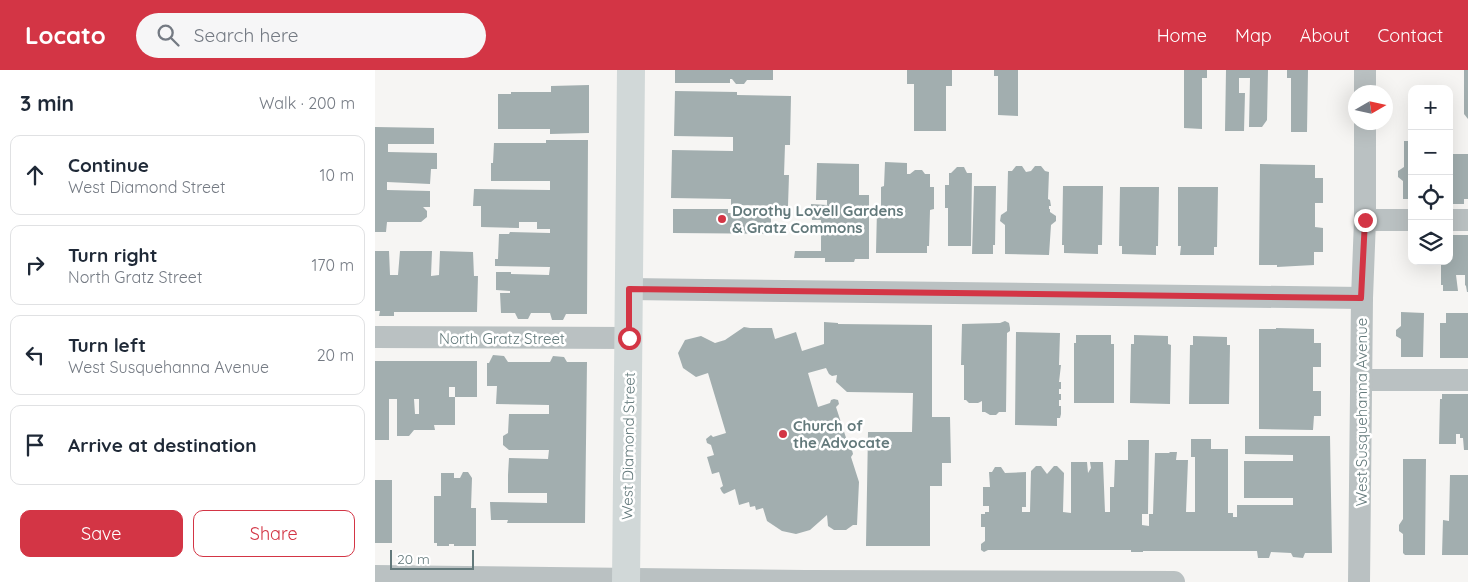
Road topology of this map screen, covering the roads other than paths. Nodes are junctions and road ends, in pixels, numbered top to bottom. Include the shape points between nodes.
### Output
1 (631, 70) edge
2 (1365, 70) edge
3 (1365, 85) edge
4 (1365, 130) edge
5 (1365, 220) junction
6 (1408, 220) edge
7 (1453, 220) edge
8 (1468, 220) edge
9 (629, 289) junction
10 (1361, 298) junction
11 (375, 338) edge
12 (629, 338) junction
13 (1361, 380) junction
14 (1468, 380) edge
15 (375, 576) edge
16 (626, 581) edge
17 (805, 581) edge
18 (928, 581) edge
19 (1129, 582) edge
20 (1174, 582) edge
21 (1359, 582) edge

1 - 9 main road, West Diamond Street
2 - 3 street
4 - 5 street, West Susquehanna Avenue
5 - 6 street
5 - 10 street, West Susquehanna Avenue
7 - 8 street
9 - 10 street
9 - 12 main road, West Diamond Street
10 - 13 street, West Susquehanna Avenue
11 - 12 street, North Gratz Street
12 - 16 main road, West Diamond Street
13 - 14 street
13 - 21 street, West Susquehanna Avenue
15 - 16 street
16 - 17 street
17 - 18 street
18 - 19 street
19 - 20 street

